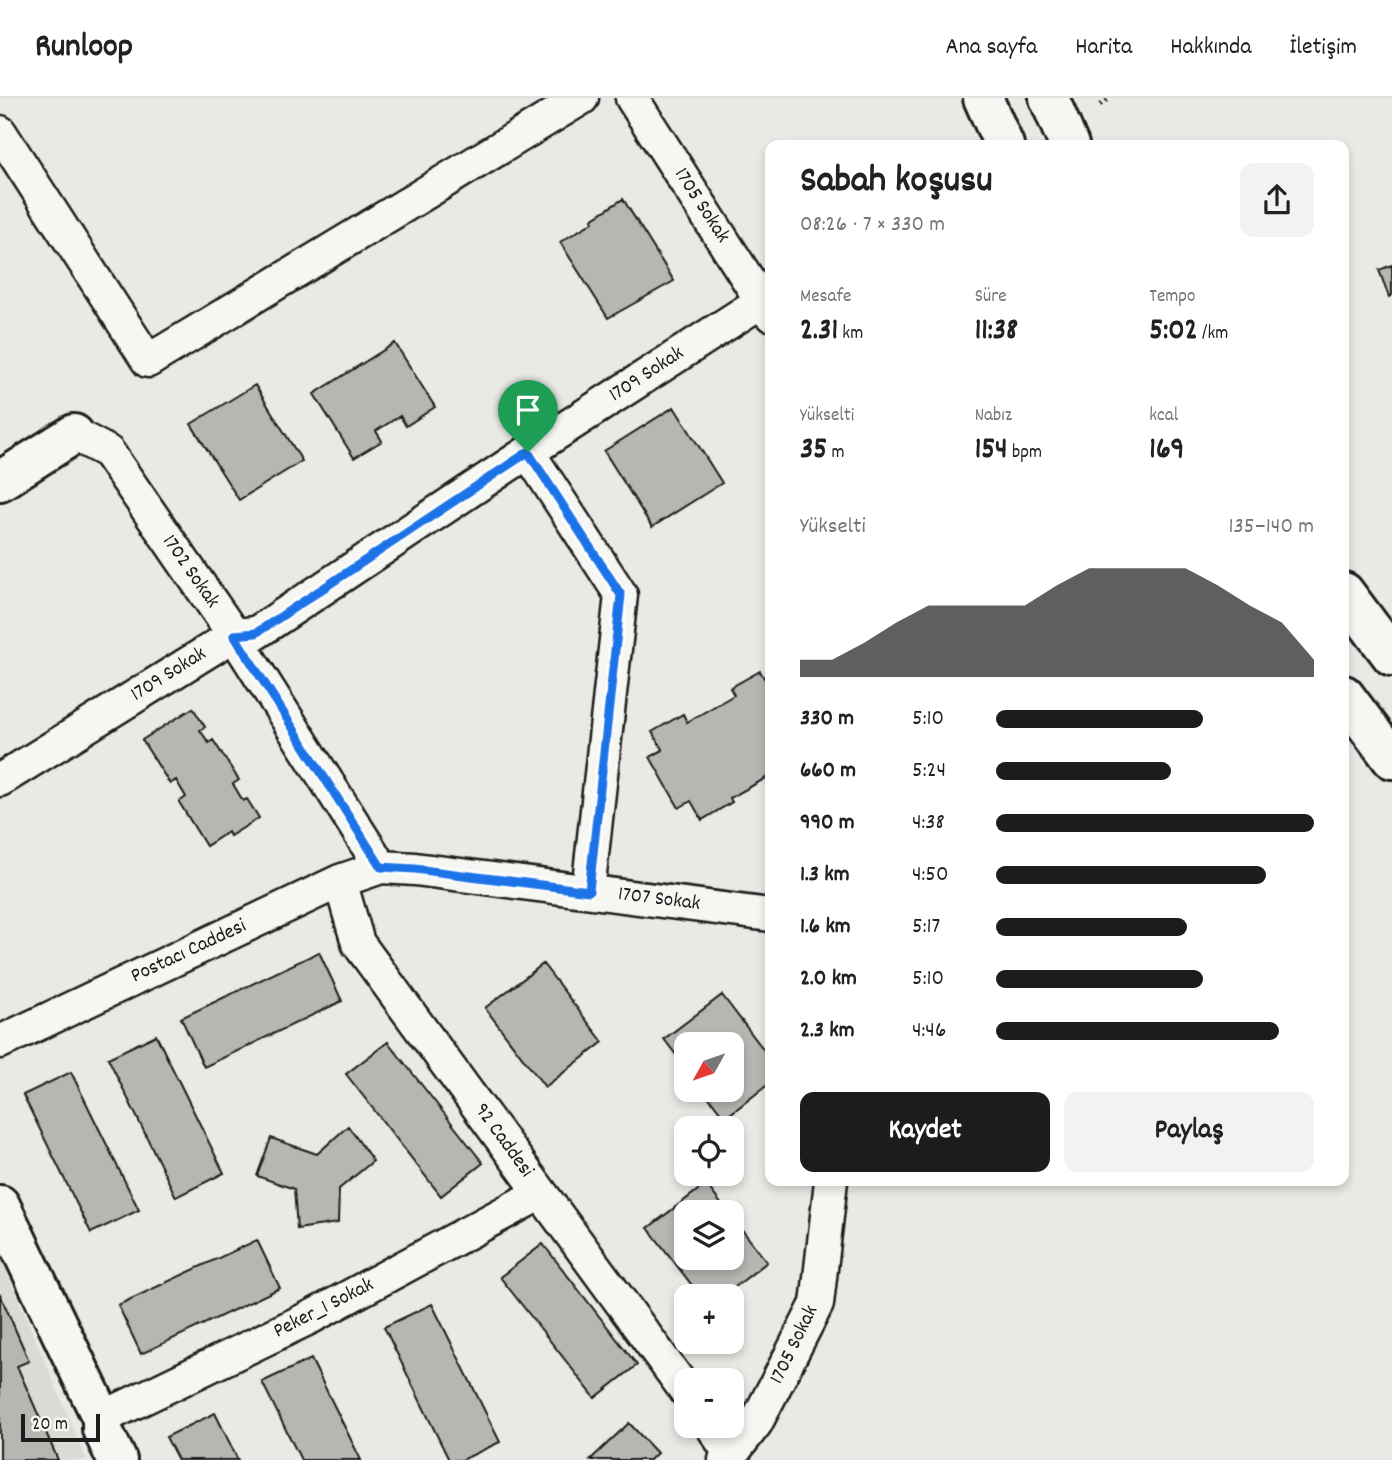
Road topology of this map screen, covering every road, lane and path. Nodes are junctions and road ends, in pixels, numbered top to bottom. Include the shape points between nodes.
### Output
1 (582, 98) edge
2 (632, 98) edge
3 (983, 98) edge
4 (1049, 98) edge
5 (1110, 98) edge
6 (1100, 105) dead end
7 (0, 132) edge
8 (1002, 140) edge
9 (1067, 140) edge
10 (765, 306) edge
11 (765, 309) edge
12 (75, 434) joint
13 (528, 452) junction
14 (0, 481) edge
15 (1349, 599) edge
16 (234, 635) junction
17 (1392, 656) edge
18 (1349, 702) edge
19 (1392, 759) edge
20 (0, 780) edge
21 (381, 867) junction
22 (340, 881) junction
23 (589, 891) junction
24 (765, 914) edge
25 (0, 1042) edge
26 (830, 1186) edge
27 (541, 1193) junction
28 (0, 1205) edge
29 (674, 1375) edge
30 (102, 1418) junction
31 (718, 1438) edge
32 (728, 1458) edge
33 (117, 1460) edge

1 - 7 street via 148,361
2 - 10 street, 1705 Sokak
3 - 8 street
4 - 9 street
5 - 6 path
11 - 13 street, 1709 Sokak
12 - 14 street
12 - 16 street, 1702 Sokak via 108,452
13 - 16 street, 1709 Sokak via 256,633
13 - 23 street via 621,595
15 - 17 street
16 - 20 street, 1709 Sokak
16 - 21 street, 1702 Sokak
18 - 19 street
21 - 22 street, Postacı Caddesi
21 - 23 street, 1707 Sokak
22 - 25 street, Postacı Caddesi
22 - 27 street, 92 Caddesi via 358,943
23 - 24 street, 1707 Sokak
26 - 32 street, 1705 Sokak via 817,1304 756,1423
27 - 29 street, 92 Caddesi
27 - 30 street, Peker_1 Sokak via 313,1316
28 - 30 street
30 - 33 street via 102,1429
31 - 32 street

